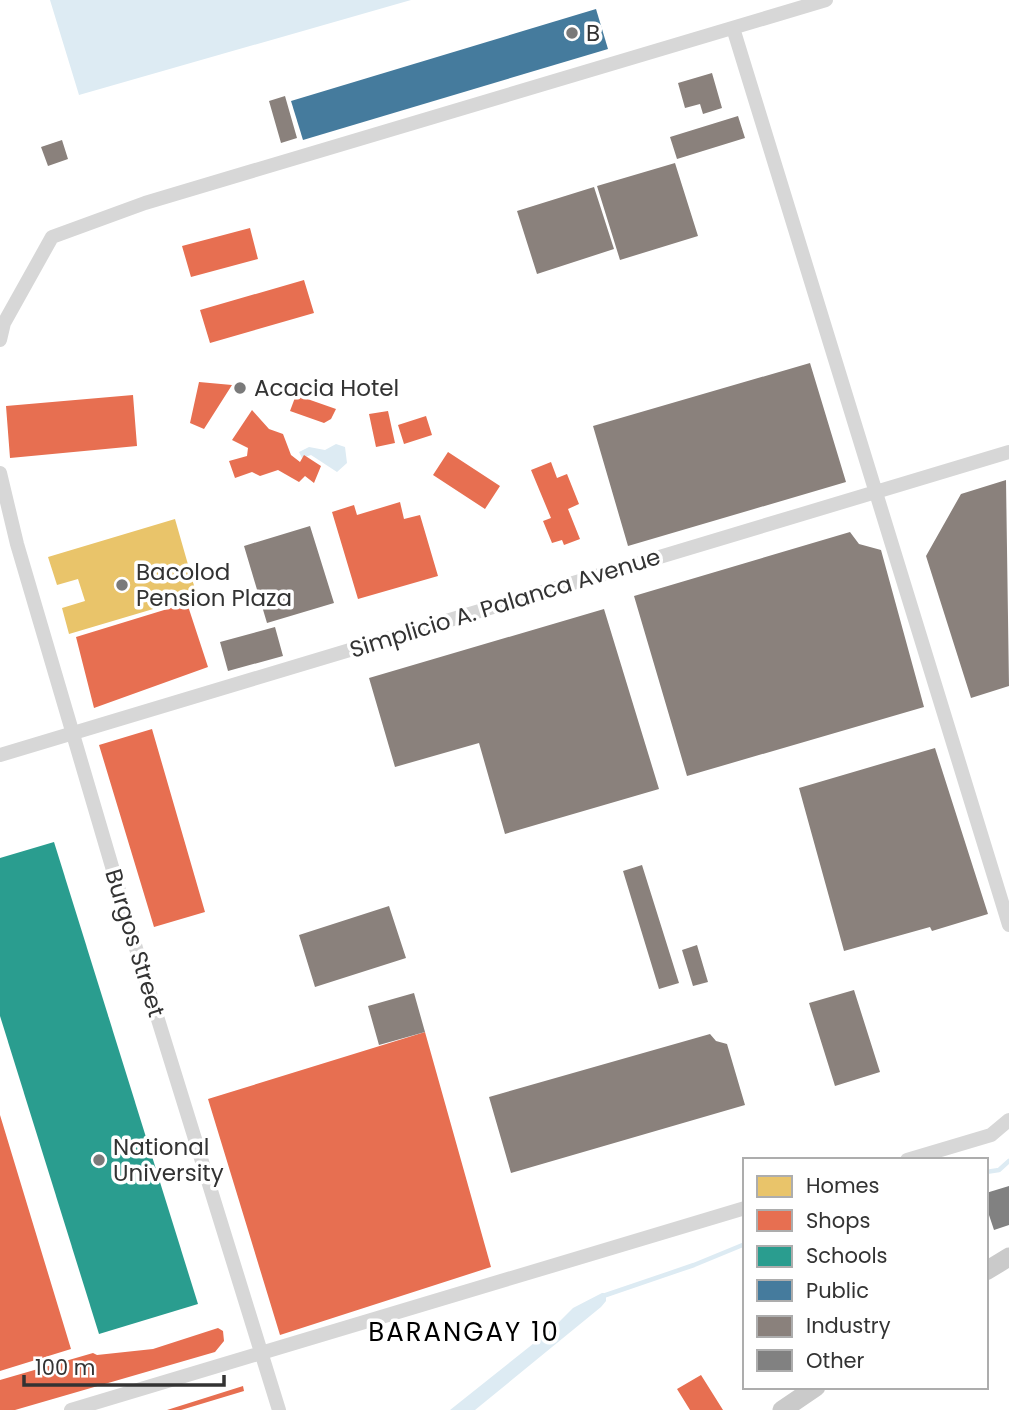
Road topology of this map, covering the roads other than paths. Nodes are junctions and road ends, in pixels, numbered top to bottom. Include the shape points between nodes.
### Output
1 (826, 0) edge
2 (733, 29) junction
3 (0, 340) edge
4 (1009, 452) edge
5 (0, 473) edge
6 (875, 492) junction
7 (72, 733) junction
8 (0, 754) edge
9 (1009, 925) edge
10 (1009, 1120) edge
11 (914, 1158) edge
12 (743, 1209) edge
13 (1009, 1257) edge
14 (988, 1270) edge
15 (260, 1351) junction
16 (813, 1389) edge
17 (71, 1410) edge
18 (279, 1410) edge
19 (782, 1410) edge

1 - 2 street
2 - 3 street via 145,203 52,237 4,323
2 - 6 street
4 - 6 street, Simplicio A. Palanca Avenue
5 - 7 street, Burgos Street
6 - 7 street, Simplicio A. Palanca Avenue
6 - 9 street
7 - 8 street, Simplicio A. Palanca Avenue
7 - 15 street, Burgos Street
10 - 11 street via 991,1135
12 - 15 street
13 - 14 main road
15 - 17 street
15 - 18 street, Burgos Street
16 - 19 main road

